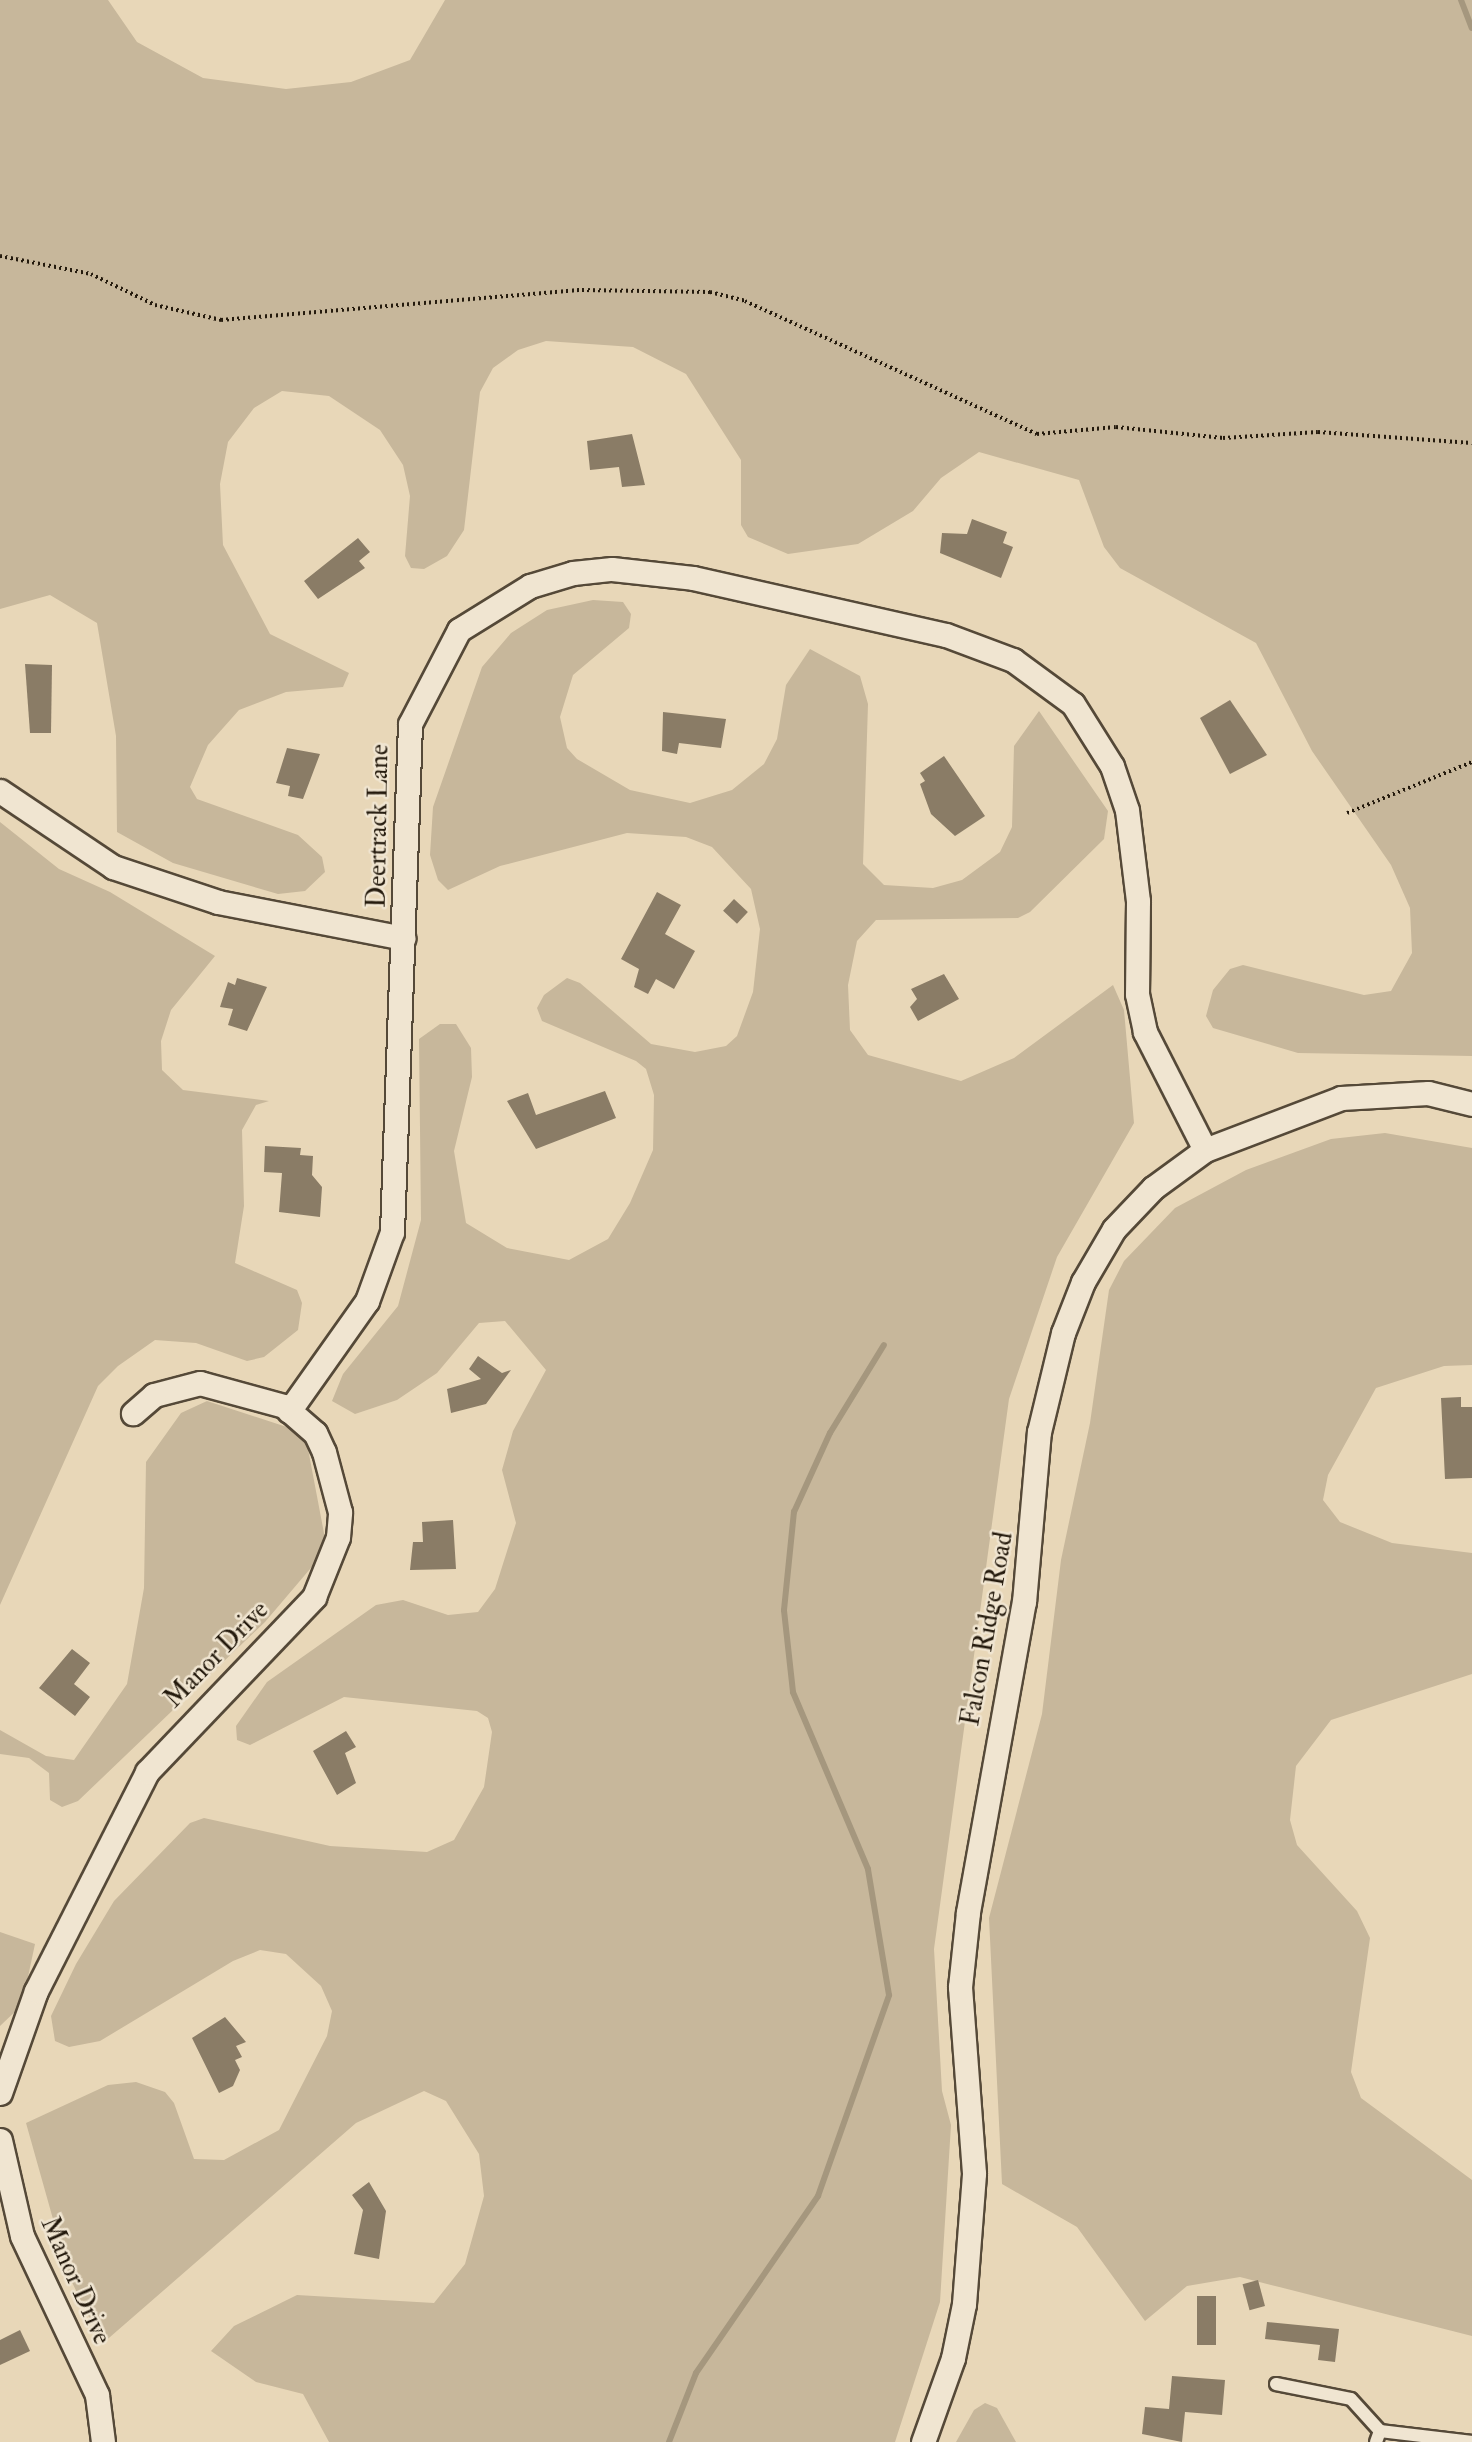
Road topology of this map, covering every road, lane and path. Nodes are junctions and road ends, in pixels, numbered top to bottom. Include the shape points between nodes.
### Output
1 (0, 256) edge
2 (1472, 443) edge
3 (1472, 762) edge
4 (0, 791) edge
5 (1347, 813) dead end
6 (404, 938) junction
7 (1472, 1104) edge
8 (1205, 1150) junction
9 (289, 1411) junction
10 (133, 1413) dead end
11 (0, 2093) edge
12 (0, 2140) edge
13 (1276, 2384) dead end
14 (1378, 2436) edge
15 (103, 2442) edge
16 (923, 2442) edge
17 (1472, 2442) edge

1 - 2 path via 91,274 164,308 221,320 582,290 710,292 745,301 1037,434 1116,427 1223,438 1318,432
3 - 5 path
4 - 6 street via 113,867 218,902
6 - 8 street, Deertrack Lane via 410,724 459,630 530,586 612,569 693,578 860,613 1013,660 1073,704 1112,766 1133,844 1137,994 1145,1032
6 - 9 street, Deertrack Lane via 397,1152 384,1262 367,1301
7 - 8 street, Falcon Ridge Road via 1428,1093 1341,1098
8 - 16 street, Falcon Ridge Road via 1153,1188 1114,1229 1083,1282 1063,1333 1039,1432 1024,1602 960,1987 974,2173 964,2304 953,2358
9 - 10 street, Manor Drive via 200,1383 154,1395
9 - 11 street, Manor Drive via 315,1433 330,1466 340,1512 331,1565 314,1597 147,1772 36,1991
12 - 15 street, Manor Drive via 22,2236 97,2395
13 - 14 lane via 1351,2399
14 - 17 lane

